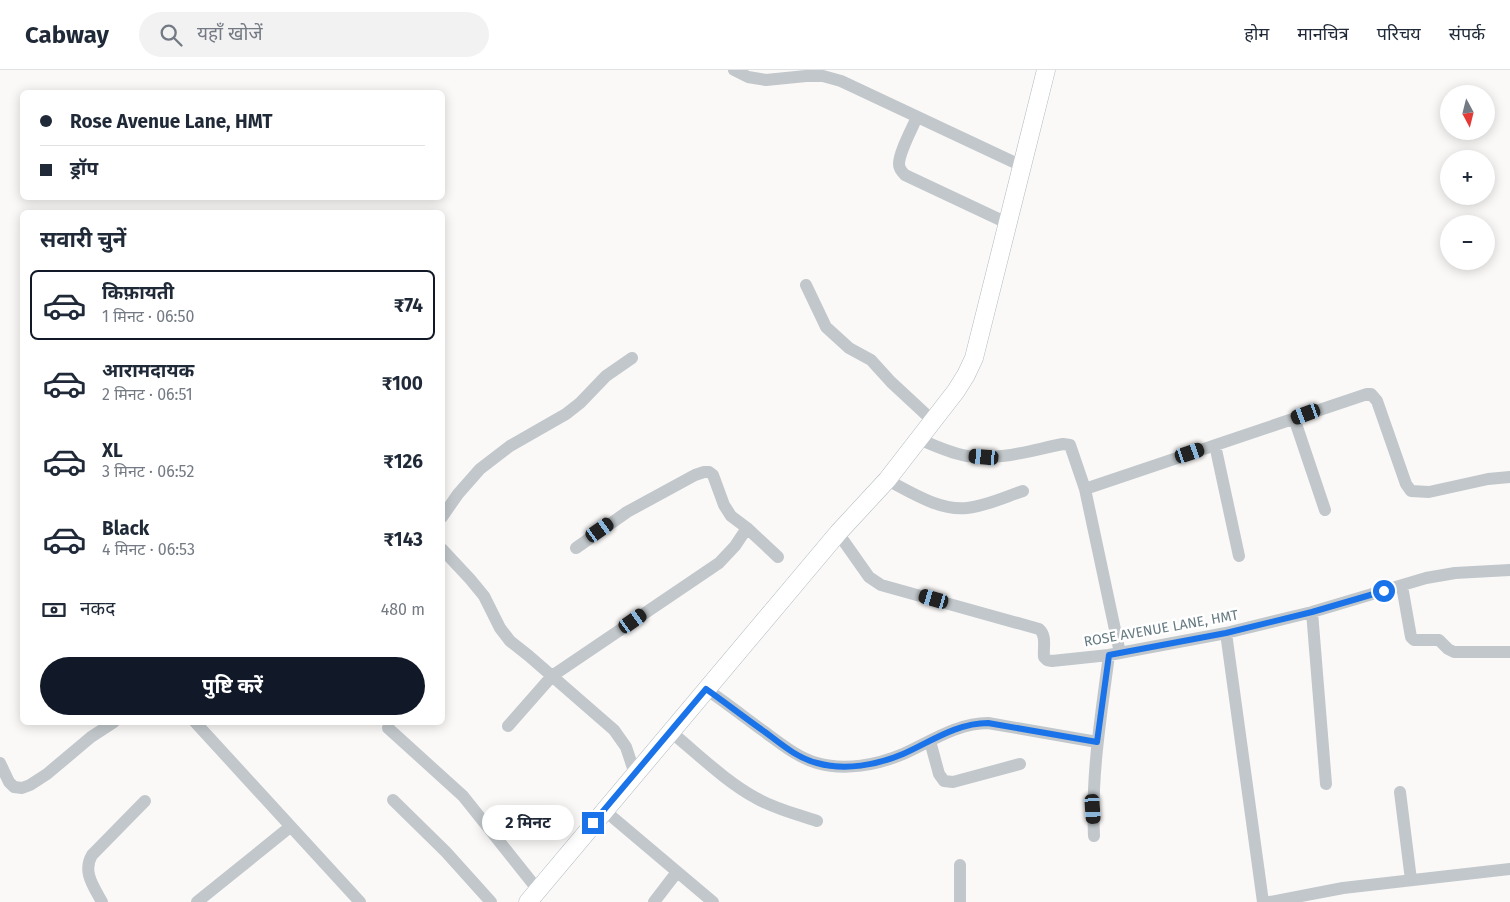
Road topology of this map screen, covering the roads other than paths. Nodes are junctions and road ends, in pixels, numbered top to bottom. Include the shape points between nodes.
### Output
1 (734, 70) edge
2 (1046, 70) edge
3 (917, 117) junction
4 (1022, 166) junction
5 (1007, 223) junction
6 (806, 285) dead end
7 (632, 358) dead end
8 (1294, 418) junction
9 (933, 421) junction
10 (919, 438) junction
11 (1215, 445) junction
12 (1510, 477) edge
13 (887, 480) junction
14 (1085, 489) junction
15 (1023, 492) dead end
16 (1325, 510) dead end
17 (445, 513) edge
18 (747, 528) junction
19 (838, 533) junction
20 (576, 548) dead end
21 (445, 552) edge
22 (1239, 556) dead end
23 (778, 557) dead end
24 (1510, 570) edge
25 (1402, 586) junction
26 (1312, 612) junction
27 (1226, 633) junction
28 (1510, 652) edge
29 (1114, 654) junction
30 (552, 676) junction
31 (706, 689) junction
32 (109, 725) edge
33 (198, 725) edge
34 (508, 726) dead end
35 (388, 728) dead end
36 (671, 732) junction
37 (930, 741) junction
38 (1097, 742) junction
39 (0, 763) edge
40 (1020, 764) dead end
41 (635, 774) junction
42 (1326, 784) dead end
43 (1400, 792) dead end
44 (393, 800) dead end
45 (145, 801) dead end
46 (604, 810) junction
47 (817, 821) dead end
48 (290, 826) junction
49 (1094, 836) dead end
50 (960, 865) dead end
51 (1510, 869) edge
52 (677, 872) junction
53 (1411, 880) junction
54 (533, 896) edge
55 (102, 902) edge
56 (197, 902) edge
57 (360, 902) edge
58 (491, 902) edge
59 (654, 902) edge
60 (713, 902) edge
61 (960, 902) edge
62 (1263, 902) edge
63 (1270, 902) edge

1 - 3 street via 748,77 766,80 823,76
2 - 4 street
3 - 4 street
3 - 5 street via 901,156 901,171
4 - 5 street
5 - 9 street via 974,358 966,375
6 - 9 street via 826,327 849,348 871,360
7 - 17 street via 606,376 566,414 510,446 480,469
8 - 11 street
8 - 12 street via 1372,394 1406,484 1412,491 1429,492
8 - 16 street
9 - 10 street
10 - 13 street
10 - 14 street via 953,452 984,457 1067,444 1072,449
11 - 14 street
11 - 22 street
13 - 15 street via 938,504 957,508 977,506
13 - 19 street
14 - 29 street
18 - 20 street via 731,516 713,475 704,472 627,512
18 - 23 street
18 - 30 street via 719,563
19 - 29 street, ROSE AVENUE LANE, HMT via 869,577 881,585 1039,629 1043,632 1043,652 1047,660
19 - 31 street
21 - 30 street via 484,596 510,641
24 - 25 street, ROSE AVENUE LANE, HMT via 1440,575
25 - 26 street, ROSE AVENUE LANE, HMT
25 - 28 street via 1414,640 1440,640 1454,652
26 - 27 street, ROSE AVENUE LANE, HMT
26 - 42 street
27 - 29 street, ROSE AVENUE LANE, HMT
27 - 62 street
29 - 38 street
30 - 34 street
30 - 41 street via 614,730 626,747
31 - 36 street
31 - 37 street via 790,750 817,763 846,768 874,764
32 - 39 street via 47,774 22,788 9,782
33 - 48 street
35 - 54 street via 463,796
36 - 41 street
36 - 47 street via 755,798
37 - 38 street via 968,725 988,723
37 - 40 street via 944,781 953,782
38 - 49 street
41 - 46 street
43 - 53 street
44 - 58 street
45 - 55 street via 88,862 88,876
46 - 52 street
46 - 54 street
48 - 56 street
48 - 57 street
50 - 61 street
51 - 53 street
52 - 59 street
52 - 60 street
53 - 63 street

